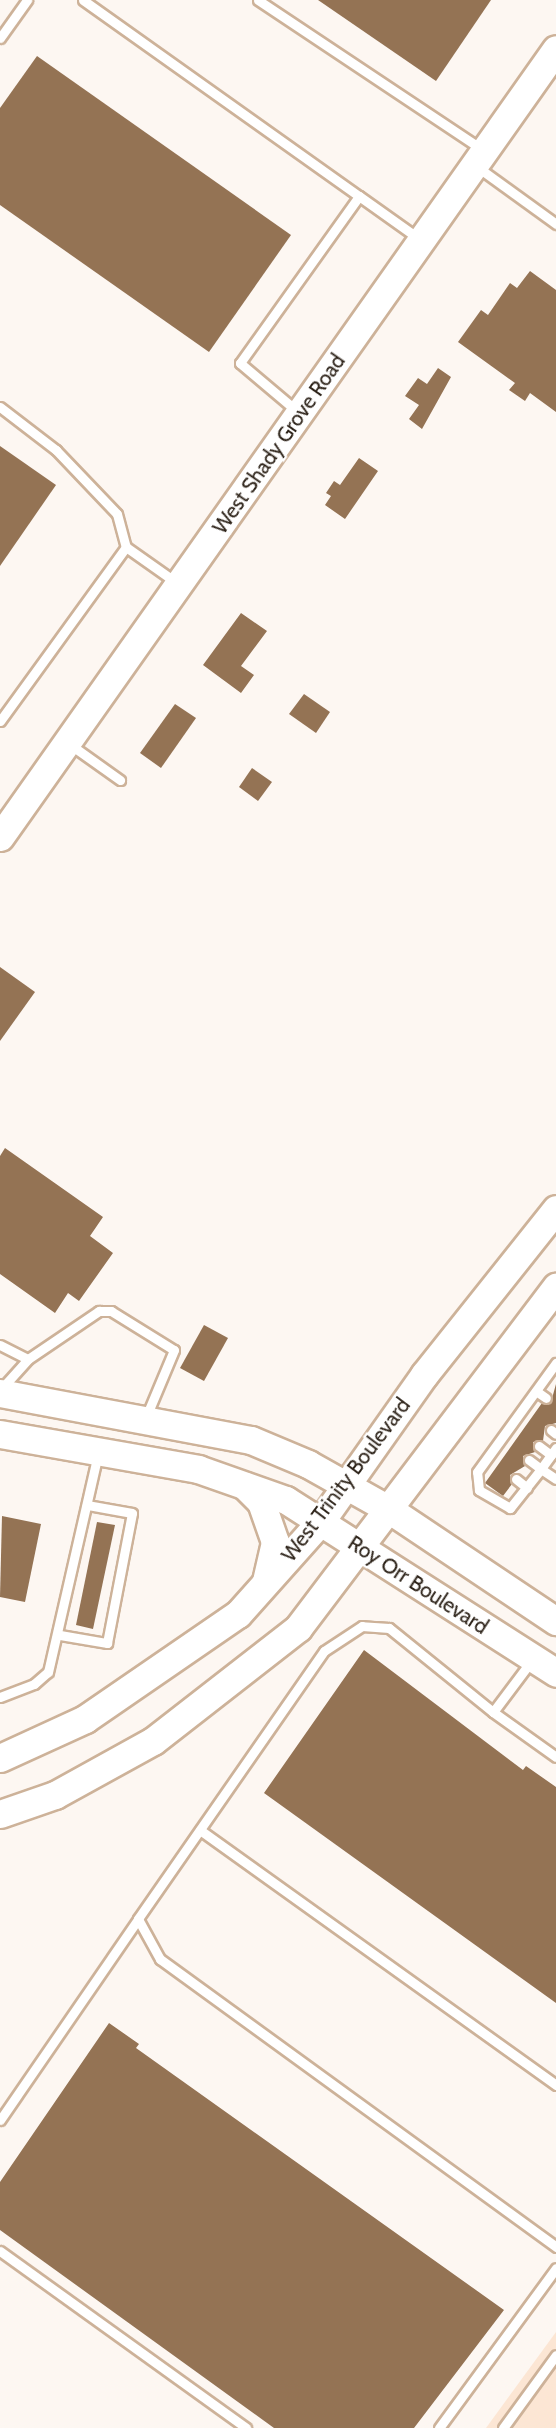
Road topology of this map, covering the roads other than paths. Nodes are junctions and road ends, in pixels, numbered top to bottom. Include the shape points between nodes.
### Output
1 (27, 0) edge
2 (83, 0) edge
3 (258, 0) edge
4 (278, 0) edge
5 (272, 9) junction
6 (0, 38) edge
7 (555, 52) edge
8 (481, 159) junction
9 (359, 196) junction
10 (556, 224) edge
11 (422, 241) junction
12 (0, 407) edge
13 (300, 414) junction
14 (126, 547) junction
15 (179, 584) junction
16 (0, 721) edge
17 (67, 743) junction
18 (120, 780) dead end
19 (0, 837) edge
20 (556, 1209) edge
21 (555, 1290) edge
22 (0, 1345) edge
23 (28, 1359) junction
24 (556, 1363) edge
25 (552, 1376) edge
26 (0, 1391) edge
27 (536, 1391) junction
28 (546, 1398) dead end
29 (522, 1410) junction
30 (146, 1417) junction
31 (532, 1417) dead end
32 (510, 1427) junction
33 (0, 1434) edge
34 (520, 1434) dead end
35 (501, 1440) junction
36 (539, 1446) dead end
37 (511, 1447) dead end
38 (98, 1451) junction
39 (554, 1451) edge
40 (486, 1460) junction
41 (529, 1460) dead end
42 (497, 1466) dead end
43 (541, 1469) junction
44 (516, 1479) dead end
45 (556, 1479) edge
46 (242, 1482) junction
47 (346, 1485) junction
48 (527, 1488) junction
49 (87, 1505) junction
50 (390, 1510) junction
51 (321, 1521) junction
52 (361, 1550) junction
53 (263, 1588) junction
54 (552, 1612) edge
55 (60, 1635) junction
56 (534, 1658) junction
57 (556, 1672) edge
58 (0, 1697) edge
59 (493, 1712) junction
60 (0, 1758) edge
61 (556, 1758) edge
62 (0, 1814) edge
63 (200, 1830) junction
64 (138, 1919) junction
65 (556, 2085) edge
66 (0, 2120) edge
67 (556, 2247) edge
68 (0, 2251) edge
69 (556, 2268) edge
70 (556, 2355) edge
71 (552, 2369) edge
72 (246, 2428) edge
73 (439, 2428) edge
74 (503, 2428) edge

1 - 6 lane
2 - 9 lane
3 - 5 lane
4 - 5 lane
5 - 8 lane
7 - 8 main road, West Shady Grove Road
8 - 10 lane
8 - 11 main road, West Shady Grove Road
9 - 11 lane
9 - 13 lane via 240,363
11 - 13 main road, West Shady Grove Road
12 - 14 lane via 56,450 117,514
13 - 15 main road, West Shady Grove Road
14 - 15 lane
14 - 16 lane
15 - 17 main road, West Shady Grove Road
17 - 18 lane
17 - 19 main road, West Shady Grove Road
20 - 47 main road, West Trinity Boulevard via 424,1375
21 - 50 main road
22 - 23 lane
23 - 26 lane
23 - 30 lane via 99,1311 111,1311 174,1350
24 - 25 lane
25 - 27 lane
26 - 30 main road
27 - 28 lane
27 - 29 lane
29 - 31 lane
29 - 32 lane
30 - 47 main road via 252,1440
32 - 34 lane
32 - 35 lane
33 - 38 main road, Roy Orr Boulevard
35 - 37 lane
35 - 40 lane
36 - 39 lane
38 - 46 main road, Roy Orr Boulevard
38 - 49 lane
39 - 43 lane
40 - 42 lane
40 - 48 lane via 475,1482 479,1490 510,1508
41 - 43 lane
43 - 45 lane
43 - 48 lane
44 - 48 lane
46 - 51 main road, Roy Orr Boulevard
46 - 53 main road via 261,1502 275,1542
47 - 50 main road
47 - 51 main road, West Trinity Boulevard
49 - 55 lane
49 - 55 lane via 132,1513 107,1643
50 - 52 main road
50 - 54 main road
51 - 52 main road, Roy Orr Boulevard
51 - 53 main road, West Trinity Boulevard
52 - 56 main road, Roy Orr Boulevard
52 - 62 main road via 298,1628 248,1671 153,1740 55,1795
53 - 60 main road, West Trinity Boulevard via 172,1663 84,1719
55 - 58 lane via 48,1672 34,1684
56 - 57 main road, Roy Orr Boulevard
56 - 59 lane
59 - 61 lane
59 - 63 lane via 388,1628 362,1626 324,1651
63 - 64 lane
63 - 65 lane
64 - 66 lane
64 - 67 lane via 160,1959
68 - 72 lane
69 - 73 lane
70 - 71 lane
71 - 74 lane

